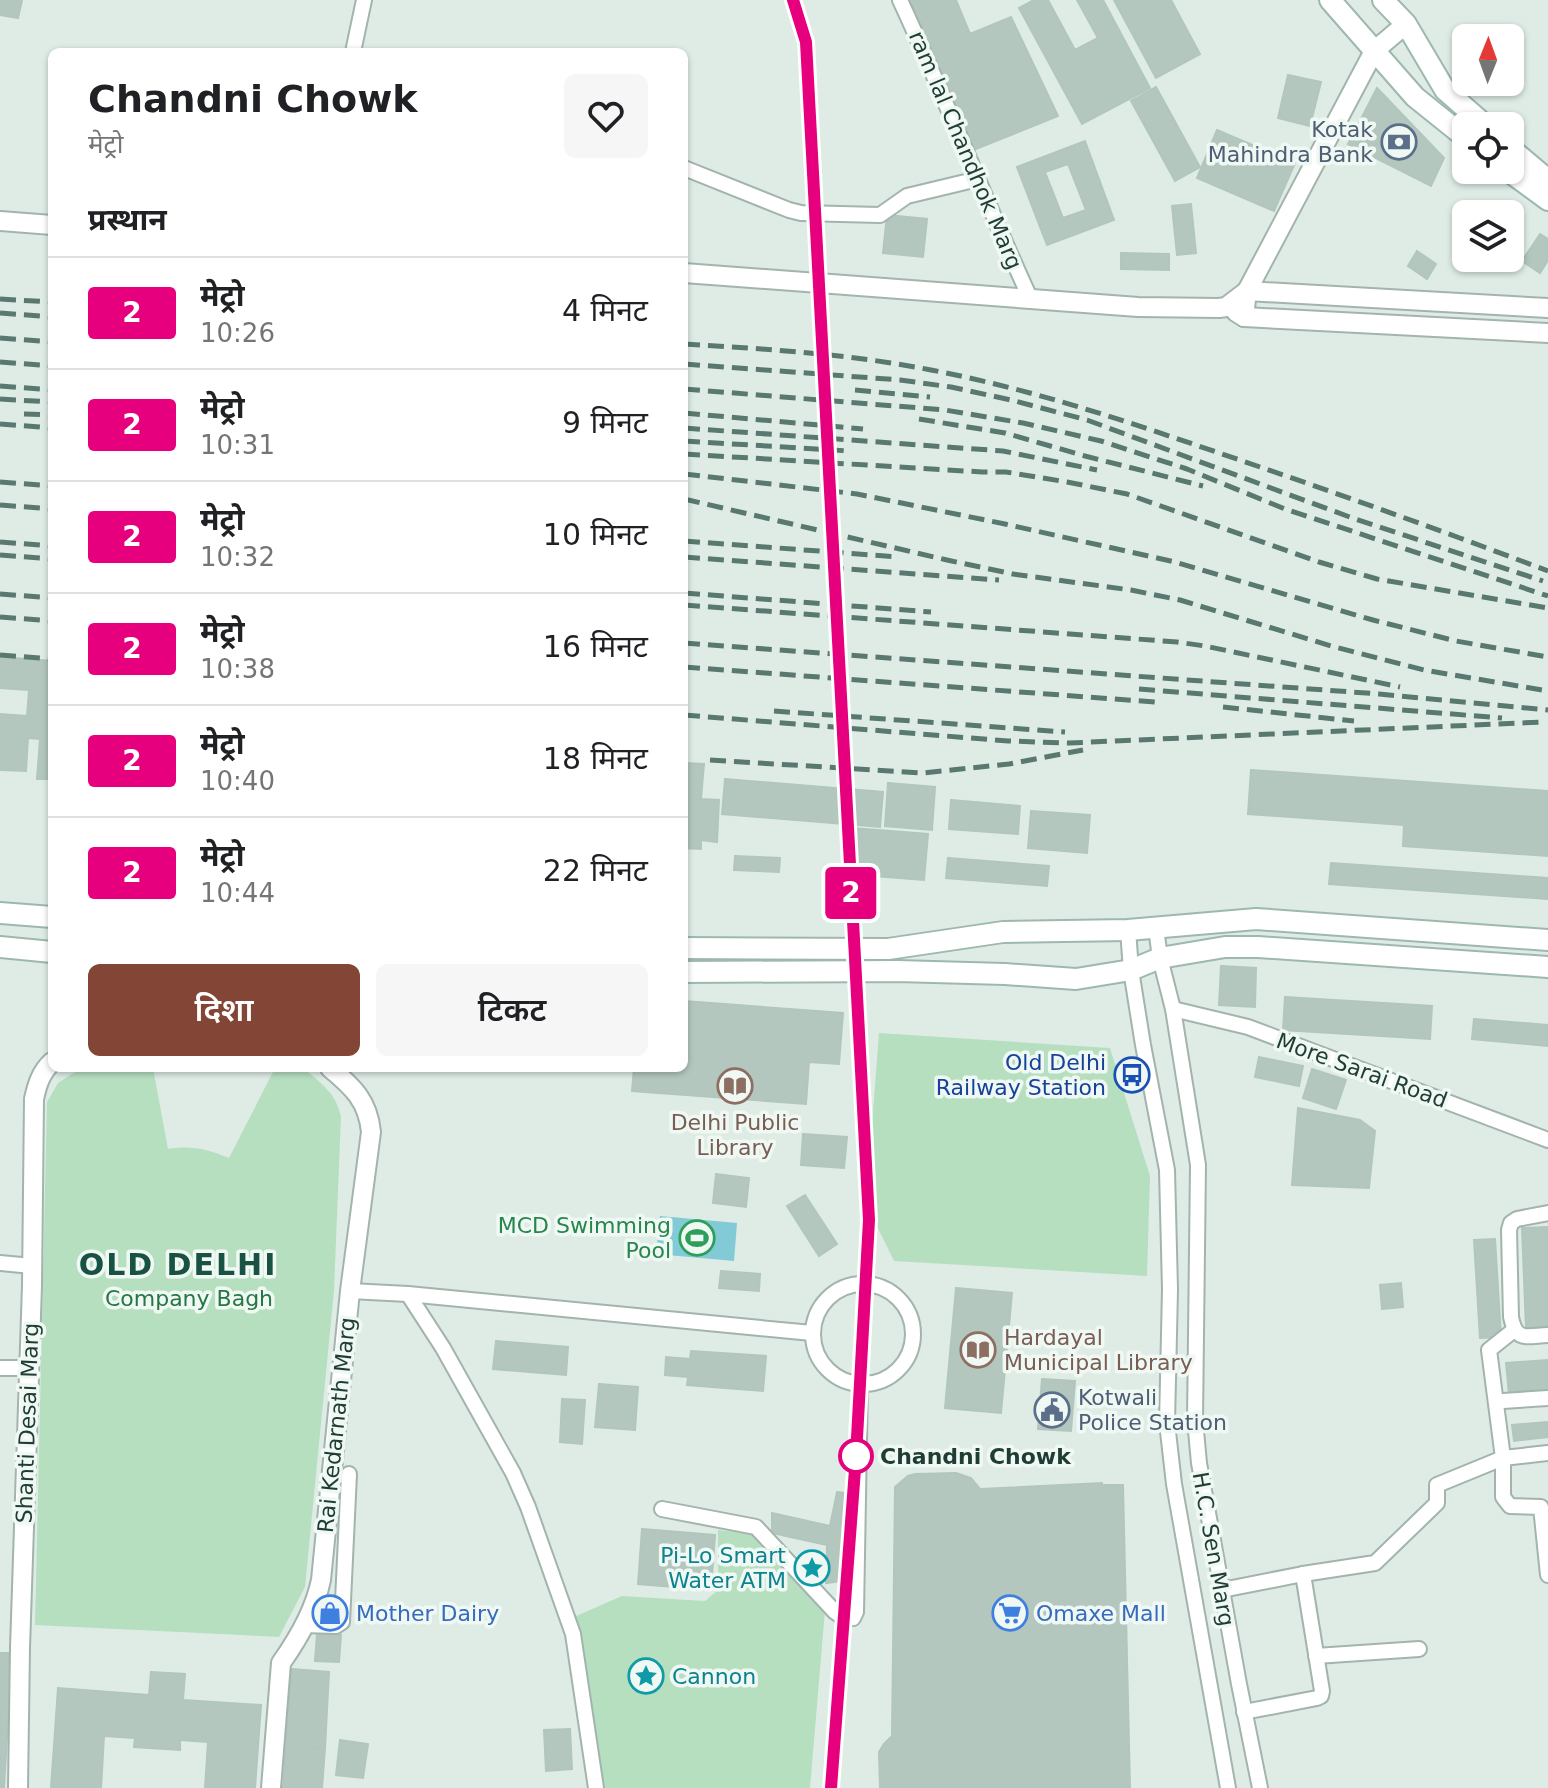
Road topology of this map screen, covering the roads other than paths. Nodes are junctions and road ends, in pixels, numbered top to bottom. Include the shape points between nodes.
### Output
1 (364, 0) edge
2 (900, 0) edge
3 (1330, 0) edge
4 (1383, 0) edge
5 (1406, 24) junction
6 (354, 48) edge
7 (1374, 51) junction
8 (1470, 112) edge
9 (1452, 127) edge
10 (1524, 160) edge
11 (688, 170) edge
12 (978, 179) junction
13 (1548, 180) edge
14 (1524, 182) edge
15 (1548, 200) edge
16 (0, 221) edge
17 (48, 225) edge
18 (688, 273) edge
19 (1247, 291) junction
20 (1031, 300) junction
21 (1226, 307) junction
22 (1548, 308) edge
23 (1244, 317) junction
24 (1548, 333) edge
25 (0, 913) edge
26 (48, 917) edge
27 (1156, 928) junction
28 (1128, 930) junction
29 (1548, 940) edge
30 (0, 947) edge
31 (688, 948) edge
32 (48, 952) edge
33 (1160, 958) junction
34 (1548, 967) edge
35 (1131, 970) junction
36 (688, 972) edge
37 (1173, 1009) junction
38 (48, 1066) edge
39 (335, 1072) edge
40 (1548, 1140) edge
41 (1548, 1213) edge
42 (0, 1263) edge
43 (32, 1266) junction
44 (350, 1291) junction
45 (408, 1294) junction
46 (1514, 1330) junction
47 (812, 1333) junction
48 (1548, 1335) edge
49 (0, 1368) edge
50 (28, 1368) junction
51 (860, 1384) junction
52 (1548, 1398) edge
53 (1503, 1401) dead end
54 (1548, 1453) edge
55 (1503, 1458) junction
56 (349, 1474) dead end
57 (1544, 1507) edge
58 (662, 1509) dead end
59 (1303, 1574) junction
60 (1548, 1575) edge
61 (1222, 1590) junction
62 (303, 1625) junction
63 (1419, 1649) dead end
64 (1316, 1656) junction
65 (1239, 1684) junction
66 (1210, 1688) junction
67 (1244, 1712) junction
68 (18, 1788) edge
69 (271, 1788) edge
70 (596, 1788) edge
71 (1228, 1788) edge
72 (1260, 1788) edge

1 - 6 street
2 - 12 street, ram lal Chandhok Marg
3 - 7 main road
4 - 5 main road
5 - 7 street
5 - 8 main road via 1445,90
7 - 9 main road via 1415,97
7 - 19 street
10 - 13 main road
11 - 12 street via 801,213 880,215 902,198
12 - 20 street, ram lal Chandhok Marg
14 - 15 main road
16 - 17 street
18 - 20 street
19 - 21 street
19 - 22 street
19 - 23 street
20 - 21 street
21 - 23 street
23 - 24 street
25 - 26 main road
27 - 28 main road
27 - 29 main road via 1256,919
27 - 33 street, H.C. Sen Marg
28 - 31 main road via 1003,932 888,949
28 - 35 street, H.C. Sen Marg
30 - 32 main road
33 - 34 main road via 1258,947
33 - 35 main road
33 - 37 street, H.C. Sen Marg
35 - 36 main road via 1076,979 897,971
35 - 66 street, H.C. Sen Marg via 1167,1170 1167,1423
37 - 40 street, More Sarai Road via 1248,1027
37 - 61 street, H.C. Sen Marg via 1198,1165 1195,1420
38 - 43 street, Shanti Desai Marg via 34,1099
39 - 44 street, Rai Kedarnath Marg via 368,1109 371,1132
41 - 46 street via 1511,1223
42 - 43 street
43 - 50 street, Shanti Desai Marg
44 - 45 street
44 - 62 street, Rai Kedarnath Marg via 321,1580
45 - 47 street
45 - 70 street via 528,1507 573,1634
46 - 48 street via 1522,1336
46 - 55 street via 1489,1350
47 - 51 street via 814,1348 831,1373
47 - 51 street via 825,1301 855,1284 873,1284 902,1302 911,1317 910,1352 889,1377
49 - 50 street
50 - 68 street, Shanti Desai Marg
51 - 58 street via 853,1618 835,1612 756,1527
52 - 53 street
54 - 55 street
55 - 57 street via 1503,1497 1510,1506
55 - 59 street via 1437,1485 1437,1503 1375,1563
56 - 62 street via 342,1622
57 - 60 street
59 - 61 street
59 - 64 street
61 - 65 street, H.C. Sen Marg
62 - 69 street, Rai Kedarnath Marg via 281,1663
63 - 64 street
64 - 67 street via 1320,1696
65 - 66 street
65 - 67 street, H.C. Sen Marg
66 - 71 street, H.C. Sen Marg
67 - 72 street, H.C. Sen Marg

